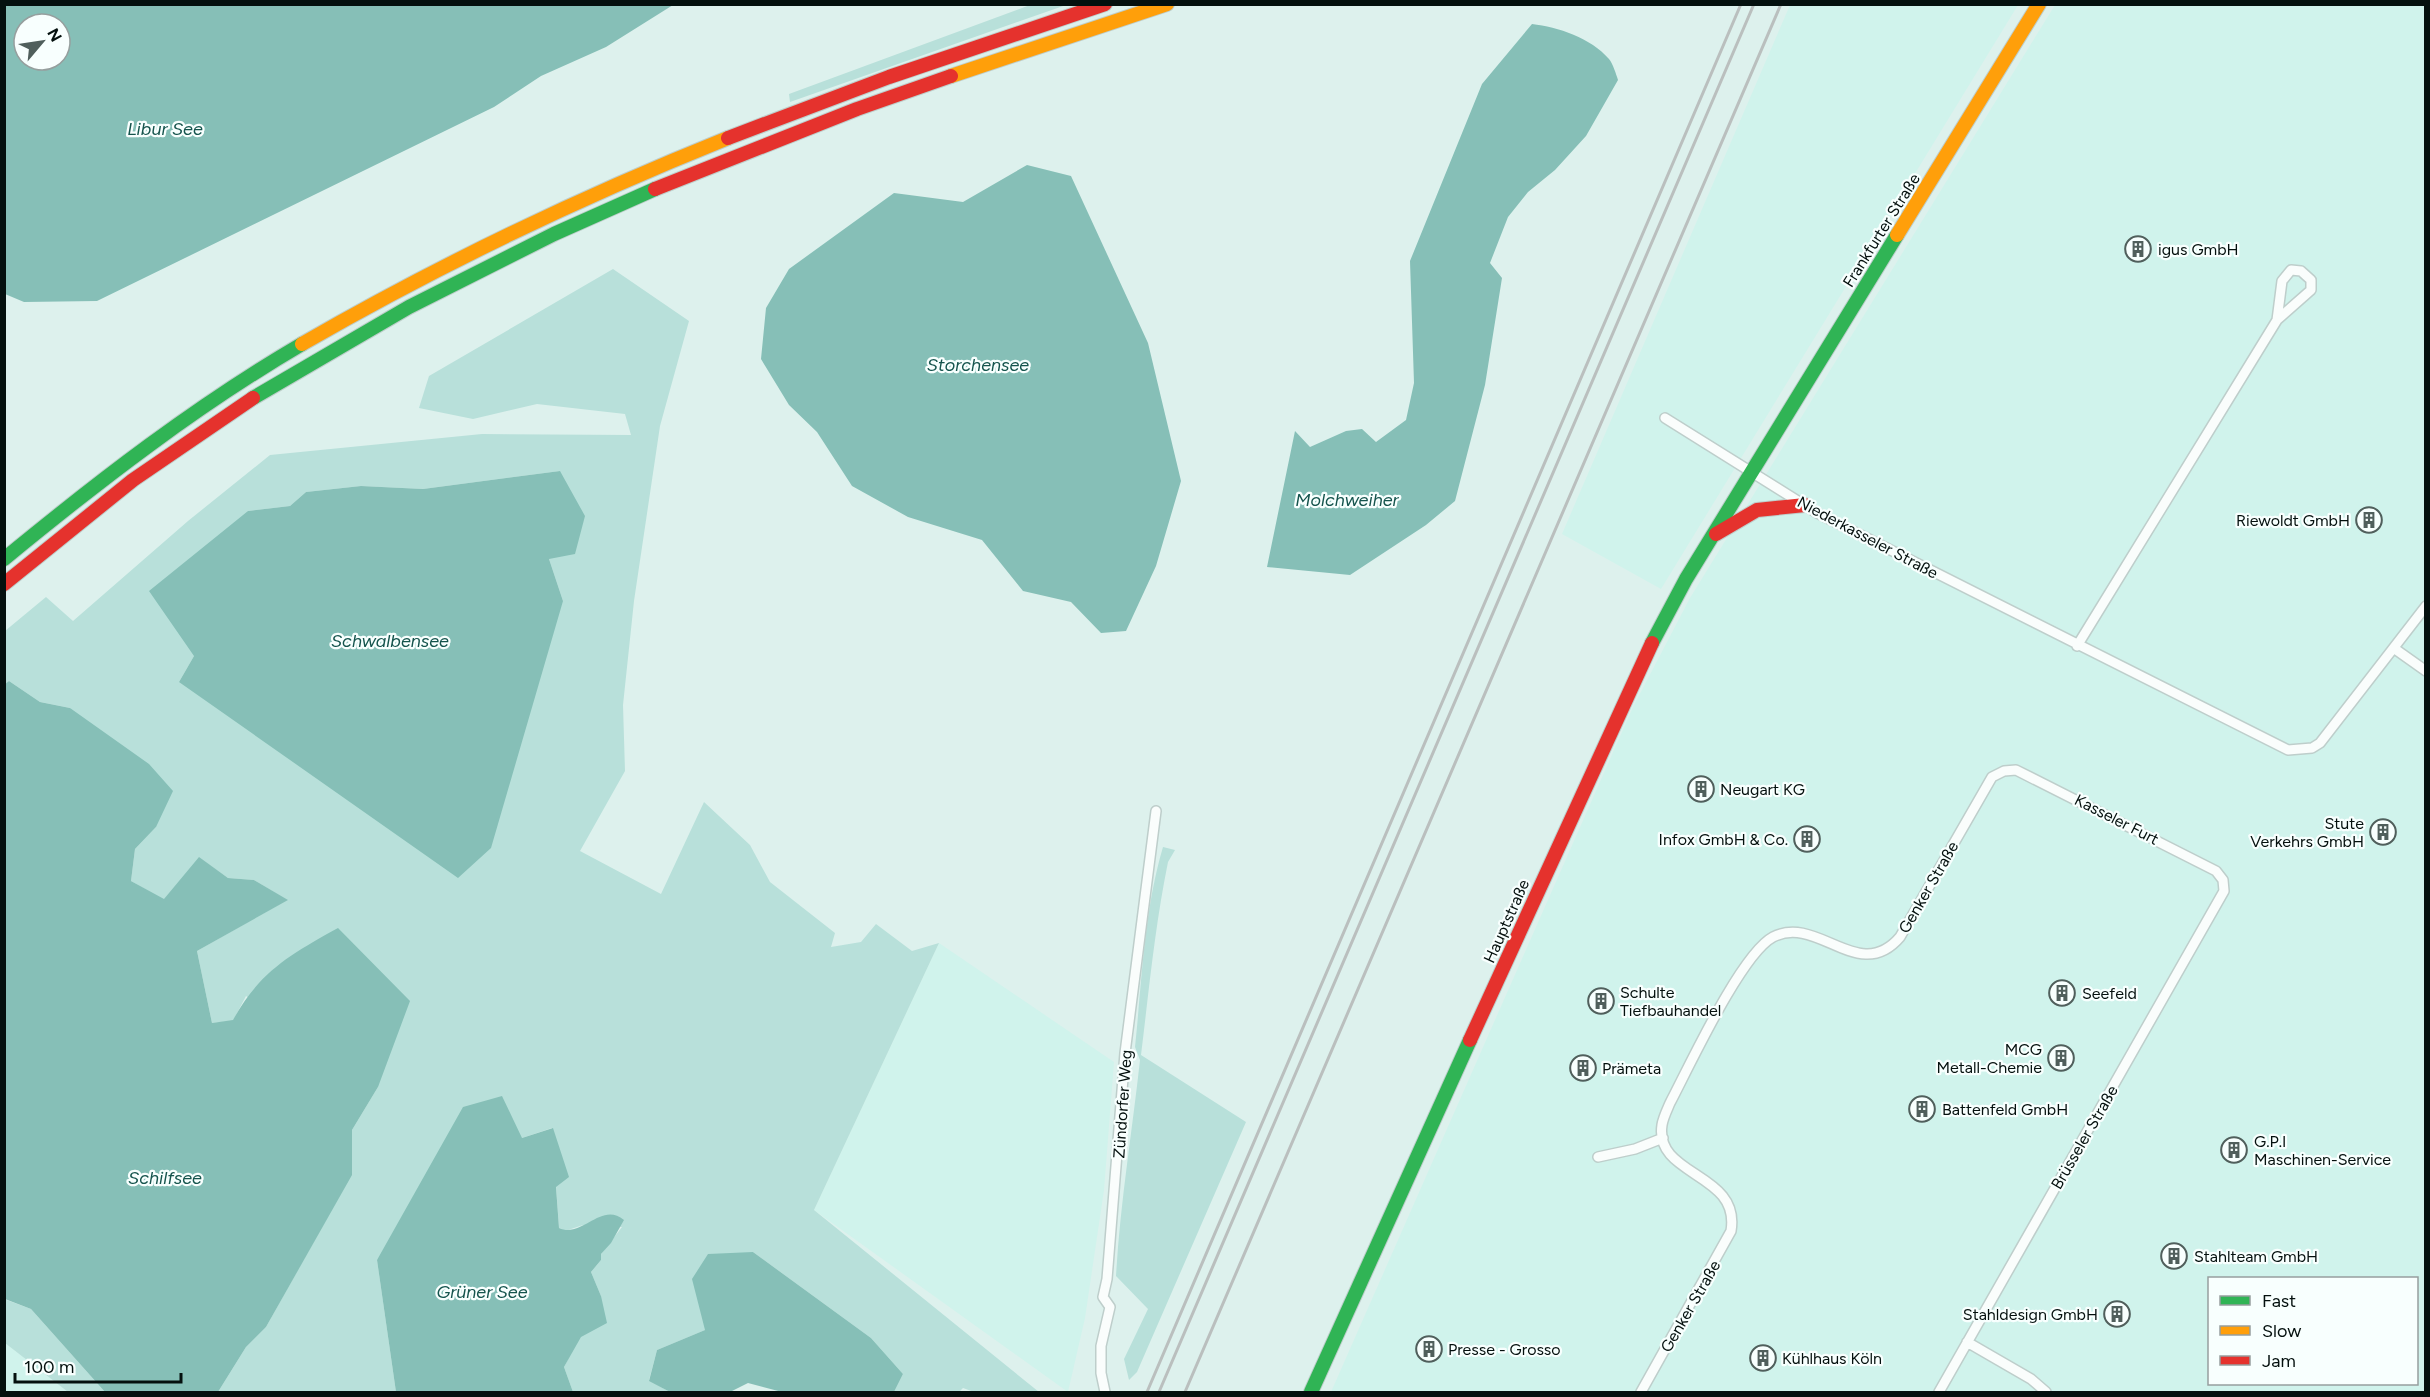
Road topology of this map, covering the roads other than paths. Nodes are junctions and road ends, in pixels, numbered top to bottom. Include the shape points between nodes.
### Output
1 (1105, 4) edge
2 (1167, 4) edge
3 (2039, 4) edge
4 (2277, 320) junction
5 (1665, 418) dead end
6 (1752, 472) junction
7 (1805, 504) junction
8 (1711, 537) junction
9 (4, 559) edge
10 (4, 584) edge
11 (2426, 606) edge
12 (2077, 646) junction
13 (2395, 649) junction
14 (2426, 671) edge
15 (2004, 771) joint
16 (1156, 811) dead end
17 (2223, 880) joint
18 (1663, 1138) junction
19 (1598, 1157) dead end
20 (1967, 1342) junction
21 (1105, 1392) edge
22 (1311, 1392) edge
23 (1641, 1392) edge
24 (1939, 1392) edge
25 (2046, 1392) edge

1 - 9 main road via 967,49 751,128 578,201 461,258 269,364 172,429
2 - 10 main road via 977,64 765,142 572,224 473,272 278,379 83,516
3 - 6 main road, Frankfurter Straße
4 - 4 street via 2311,290 2311,280 2301,271 2291,270 2282,281
4 - 12 street
5 - 6 street, Niederkasseler Straße
6 - 7 street, Niederkasseler Straße
6 - 8 main road, Hauptstraße
7 - 8 main road via 1754,509
7 - 12 street, Niederkasseler Straße
8 - 22 main road, Hauptstraße via 1641,664
11 - 13 street, Niederkasseler Straße
12 - 13 street, Niederkasseler Straße via 2297,751 2320,743
13 - 14 street
15 - 17 street, Kasseler Furt via 2025,773 2197,860
15 - 18 street, Genker Straße via 1992,777 1891,948 1862,954 1797,932 1771,938 1753,956 1739,974 1670,1103 1662,1125
16 - 21 street, Zündorfer Weg via 1127,1034 1103,1297 1110,1307 1101,1346
17 - 20 street, Brüsseler Straße via 2224,891
18 - 19 street
18 - 23 street, Genker Straße via 1678,1163 1722,1193 1732,1211 1732,1223 1726,1242
20 - 24 street, Brüsseler Straße
20 - 25 street

